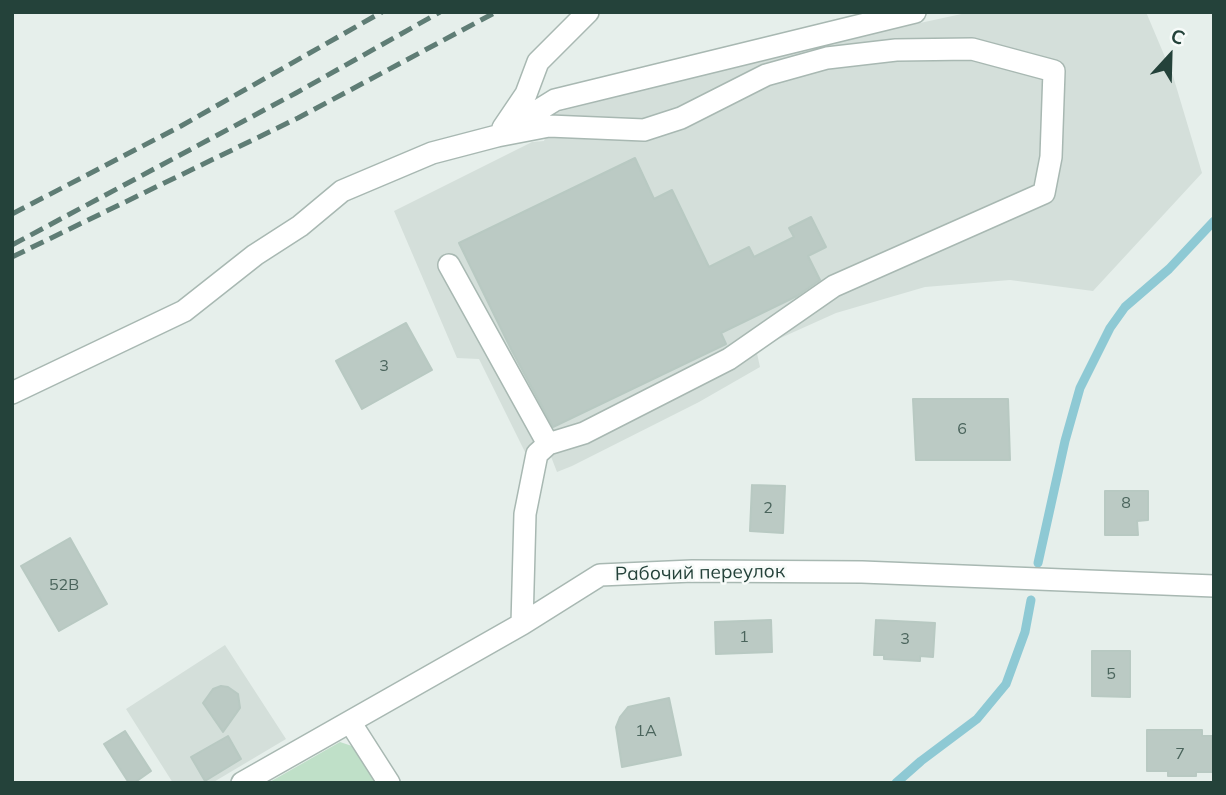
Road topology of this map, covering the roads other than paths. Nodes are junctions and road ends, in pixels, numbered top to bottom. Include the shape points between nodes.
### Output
1 (588, 12) edge
2 (915, 12) edge
3 (498, 136) junction
4 (449, 265) dead end
5 (12, 393) edge
6 (548, 444) junction
7 (1214, 586) edge
8 (523, 624) junction
9 (350, 722) junction
10 (242, 783) edge
11 (389, 783) edge

1 - 3 street via 538,62 526,94
2 - 3 street via 555,100
3 - 5 street via 432,153 342,191 184,311
3 - 6 street via 549,126 644,130 681,118 766,75 827,58 896,50 972,49 1054,71 1051,157 1044,193 834,286 729,359 584,433
4 - 6 street
6 - 8 street via 537,454 525,514
7 - 8 street, Рабочий переулок via 863,572 600,575
8 - 9 street, Рабочий переулок
9 - 10 street, Рабочий переулок
9 - 11 street

